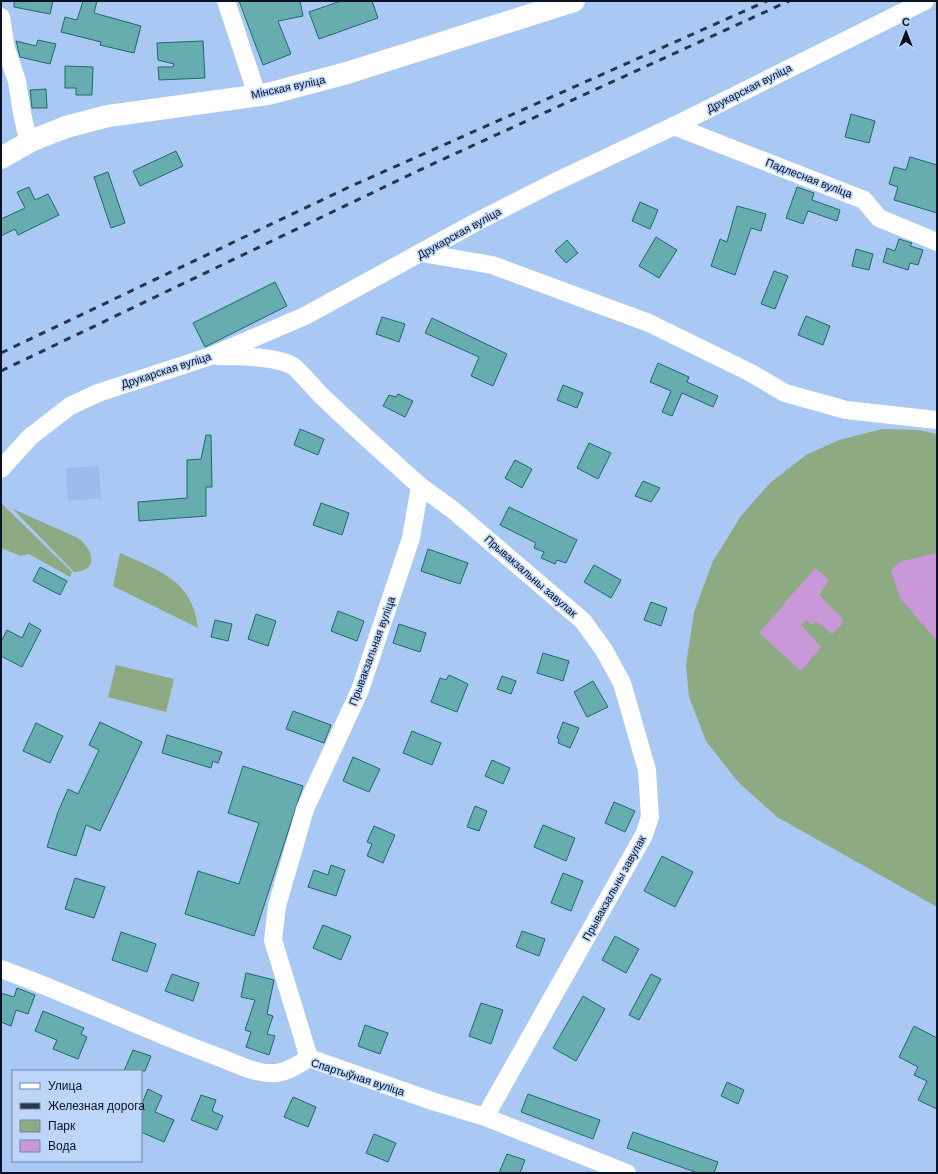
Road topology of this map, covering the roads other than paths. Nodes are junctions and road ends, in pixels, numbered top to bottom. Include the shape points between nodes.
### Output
1 (226, 1) edge
2 (574, 1) edge
3 (925, 1) edge
4 (1, 17) edge
5 (257, 95) junction
6 (674, 126) junction
7 (33, 140) junction
8 (1, 158) edge
9 (937, 242) edge
10 (421, 253) junction
11 (211, 356) junction
12 (937, 420) edge
13 (1, 469) edge
14 (420, 486) junction
15 (1, 969) edge
16 (309, 1058) junction
17 (485, 1117) junction
18 (600, 1168) edge
19 (627, 1173) edge

1 - 5 street
2 - 5 street, Мінская вуліца via 334,77
3 - 6 street, Друкарская вуліца
4 - 7 street via 26,131
5 - 7 street, Мінская вуліца via 108,116 66,127
6 - 9 street, Падлесная вуліца via 864,200 879,218
6 - 10 street, Друкарская вуліца via 546,186
7 - 8 street, Мінская вуліца
10 - 11 street, Друкарская вуліца via 305,316
10 - 12 street via 492,265 649,324 751,373 785,394 846,410
11 - 13 street, Друкарская вуліца via 98,393 70,406 30,437
11 - 14 street via 254,357 293,366 312,388
14 - 16 street, Прывакзальная вуліца via 411,538 360,690 305,809 277,906 273,940
14 - 17 street, Прывакзальны завулак via 453,510 583,621 604,650 622,683 647,770 650,817 644,835
15 - 16 street, Спартыўная вуліца via 254,1070 276,1074 292,1069
16 - 17 street, Спартыўная вуліца
17 - 18 street, Спартыўная вуліца
18 - 19 street, Спартыўная вуліца

